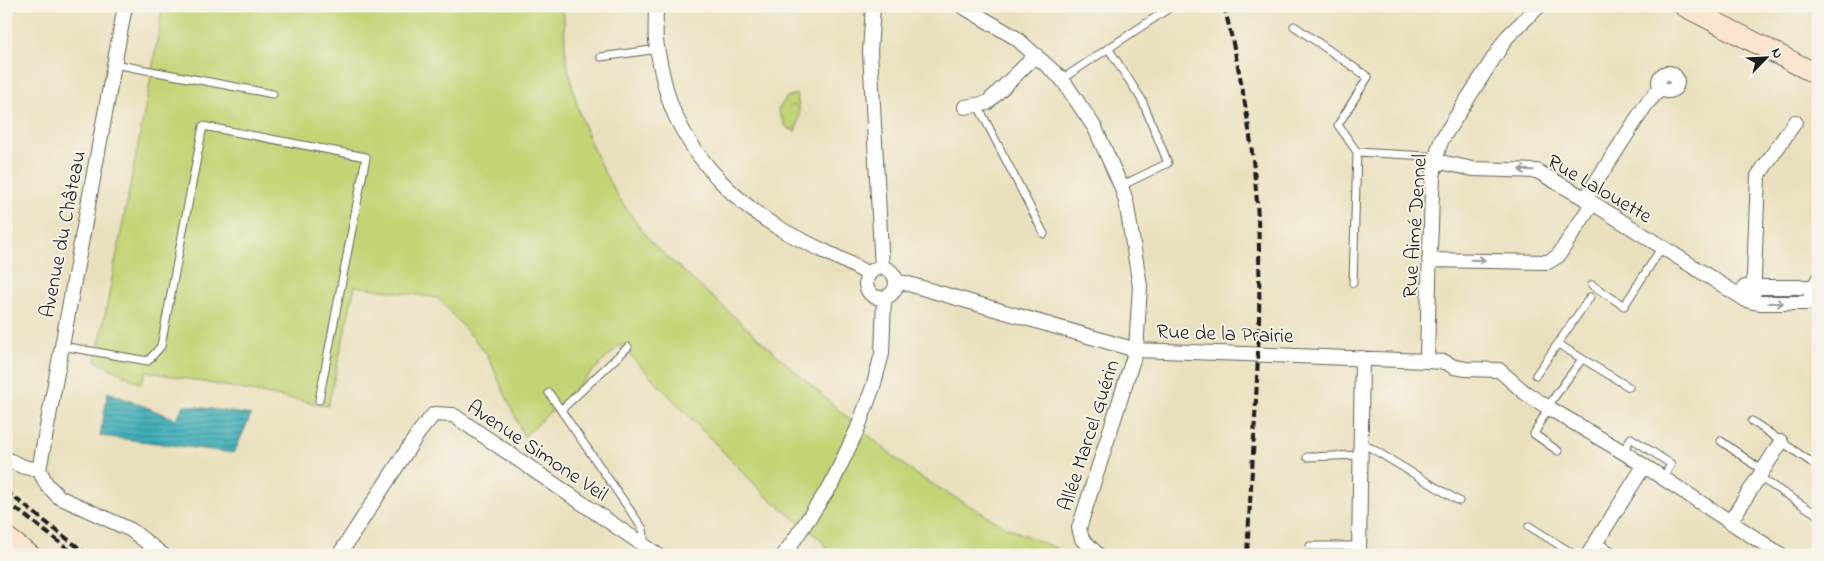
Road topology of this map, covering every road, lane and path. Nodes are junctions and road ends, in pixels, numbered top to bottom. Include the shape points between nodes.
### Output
1 (125, 6) edge
2 (656, 6) edge
3 (873, 6) edge
4 (964, 6) edge
5 (1539, 6) edge
6 (1684, 6) edge
7 (1171, 7) edge
8 (1294, 26) dead end
9 (1108, 48) junction
10 (658, 49) junction
11 (1036, 55) junction
12 (601, 57) dead end
13 (114, 64) junction
14 (1818, 75) edge
15 (1062, 79) junction
16 (1661, 88) dead end
17 (273, 94) dead end
18 (972, 106) joint
19 (1795, 122) dead end
20 (1358, 152) junction
21 (1436, 161) junction
22 (1121, 186) junction
23 (1588, 201) junction
24 (1044, 234) dead end
25 (1662, 247) junction
26 (1429, 260) junction
27 (882, 268) junction
28 (868, 274) junction
29 (896, 282) junction
30 (1353, 283) dead end
31 (1816, 283) edge
32 (1592, 285) dead end
33 (1753, 287) junction
34 (1731, 289) junction
35 (1590, 297) dead end
36 (884, 299) junction
37 (1753, 302) junction
38 (1558, 344) junction
39 (62, 346) junction
40 (628, 347) dead end
41 (1136, 350) junction
42 (1362, 358) junction
43 (1582, 359) junction
44 (1427, 361) junction
45 (1536, 375) dead end
46 (1629, 387) dead end
47 (549, 393) dead end
48 (319, 400) dead end
49 (1549, 408) junction
50 (561, 410) junction
51 (1752, 421) dead end
52 (1720, 441) dead end
53 (1781, 442) junction
54 (1361, 450) junction
55 (1558, 451) dead end
56 (1623, 452) junction
57 (1307, 456) dead end
58 (6, 459) edge
59 (1644, 466) junction
60 (1818, 467) edge
61 (39, 470) junction
62 (1761, 474) junction
63 (1663, 478) junction
64 (1459, 501) dead end
65 (1818, 516) edge
66 (1730, 522) junction
67 (1529, 526) dead end
68 (6, 537) edge
69 (1596, 542) junction
70 (645, 546) junction
71 (1310, 546) dead end
72 (1359, 550) edge
73 (30, 555) edge
74 (163, 555) edge
75 (339, 555) edge
76 (658, 555) edge
77 (784, 555) edge
78 (1098, 555) edge
79 (1575, 555) edge
80 (1588, 555) edge
81 (1620, 555) edge
82 (1781, 555) edge

1 - 13 street, Avenue du Château
2 - 10 street
3 - 27 street via 870,52
4 - 11 street, Allée Marcel Guérin via 1016,38
5 - 21 street, Rue Aimé Dennel via 1507,37 1442,139
6 - 14 main road
7 - 9 lane
8 - 20 lane via 1368,77 1338,125
9 - 15 lane
9 - 22 lane via 1142,100 1168,163
10 - 12 lane
10 - 28 street via 675,114 703,162 752,210 786,232
11 - 15 street, Allée Marcel Guérin
11 - 18 street via 987,104
13 - 17 lane
13 - 39 street, Avenue du Château
15 - 22 street, Allée Marcel Guérin via 1095,128
16 - 23 street via 1647,103
18 - 24 lane
19 - 33 street via 1758,176
20 - 21 lane via 1427,156
20 - 30 lane
23 -> 21 street, Rue Lalouette via 1537,171 1473,169
21 - 26 street, Rue Aimé Dennel
22 - 41 street, Allée Marcel Guérin via 1140,286
23 - 25 street, Rue Lalouette
26 -> 23 street via 1548,262 1558,256 1588,210
25 - 32 lane via 1624,306
25 - 34 street, Rue Lalouette
26 - 44 street, Rue Aimé Dennel
27 - 28 street
27 - 29 street via 894,275
28 - 36 street via 867,292 874,298
29 - 36 street via 895,289
29 - 41 street, Rue de la Prairie
31 - 33 street, Rue Lalouette
37 -> 31 street, Rue Lalouette via 1806,303
33 - 34 street, Rue Lalouette
33 - 37 street
34 - 37 street, Rue Lalouette
35 - 38 lane
36 - 77 street via 882,354 857,430 831,485
38 - 43 lane
38 - 45 lane
39 - 48 lane via 148,361 162,346 203,126 366,157
39 - 61 street, Avenue du Château
40 - 50 lane
41 - 42 street, Rue de la Prairie
41 - 78 street, Allée Marcel Guérin via 1079,528 1082,539
42 - 44 street, Rue de la Prairie
42 - 54 street
43 - 46 lane
43 - 49 lane
44 - 49 street, Rue de la Prairie via 1445,362 1466,369 1499,370
47 - 50 lane
49 - 55 lane via 1534,434
49 - 56 street, Rue de la Prairie
50 - 70 lane via 643,529
51 - 53 lane
52 - 62 lane
53 - 60 lane
53 - 62 street
54 - 57 lane
54 - 64 lane via 1371,448
54 - 72 street
56 - 59 street, Rue de la Prairie
56 - 63 lane via 1631,438 1670,464
58 - 61 street
59 - 63 street, Rue de la Prairie
59 - 69 street
61 - 74 street via 59,497 131,530
62 - 65 lane
62 - 66 street
63 - 66 street, Rue de la Prairie
66 - 82 street, Rue de la Prairie
67 - 79 lane
68 - 73 main road
69 - 80 street
69 - 81 lane
70 - 75 street, Avenue Simone Veil via 454,415 434,414
70 - 76 street, Avenue Simone Veil
71 - 72 lane

